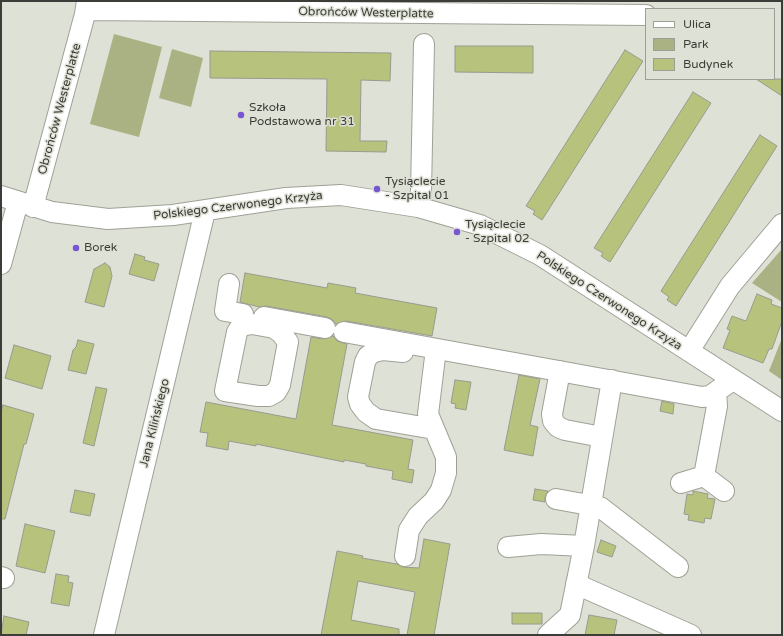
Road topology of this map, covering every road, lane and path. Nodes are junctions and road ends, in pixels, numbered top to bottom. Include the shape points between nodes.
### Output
1 (86, 5) edge
2 (645, 15) edge
3 (424, 44) dead end
4 (17, 202) edge
5 (418, 207) junction
6 (205, 211) junction
7 (782, 224) edge
8 (1, 264) edge
9 (229, 284) dead end
10 (689, 352) junction
11 (435, 353) junction
12 (560, 371) junction
13 (731, 378) junction
14 (612, 380) junction
15 (716, 392) junction
16 (779, 404) edge
17 (434, 429) junction
18 (602, 438) junction
19 (704, 476) junction
20 (681, 483) dead end
21 (724, 491) dead end
22 (556, 499) dead end
23 (591, 506) junction
24 (584, 546) junction
25 (508, 547) dead end
26 (404, 556) dead end
27 (678, 567) dead end
28 (576, 584) junction
29 (104, 635) edge
30 (548, 635) edge
31 (691, 635) edge

1 - 2 street, Obrońców Westerplatte
1 - 4 street, Obrońców Westerplatte
3 - 5 street via 421,192
4 - 6 street, Polskiego Czerwonego Krzyża via 72,216 108,219
4 - 8 street, Obrońców Westerplatte
5 - 6 street, Polskiego Czerwonego Krzyża via 341,195 286,198
5 - 10 street, Polskiego Czerwonego Krzyża via 480,225 540,255
6 - 29 street, Jana Kilińskiego
7 - 10 street via 730,286
9 - 11 street via 225,311 242,320 334,330
10 - 13 street, Polskiego Czerwonego Krzyża
11 - 12 street
11 - 17 street via 428,414
11 - 17 street via 392,350 374,352 365,362 358,397 366,412 376,419
12 - 14 street
12 - 18 street via 553,421 565,430
13 - 15 street
13 - 16 street, Polskiego Czerwonego Krzyża
14 - 15 street via 702,396 710,396
14 - 18 street
15 - 19 street
17 - 26 street via 446,457 446,473 441,490 434,501 418,516 409,530
18 - 23 street
19 - 20 street
19 - 21 street
22 - 23 street
23 - 24 street
23 - 27 street via 600,507
24 - 25 street via 541,544
24 - 28 street
28 - 30 street via 570,615
28 - 31 street

